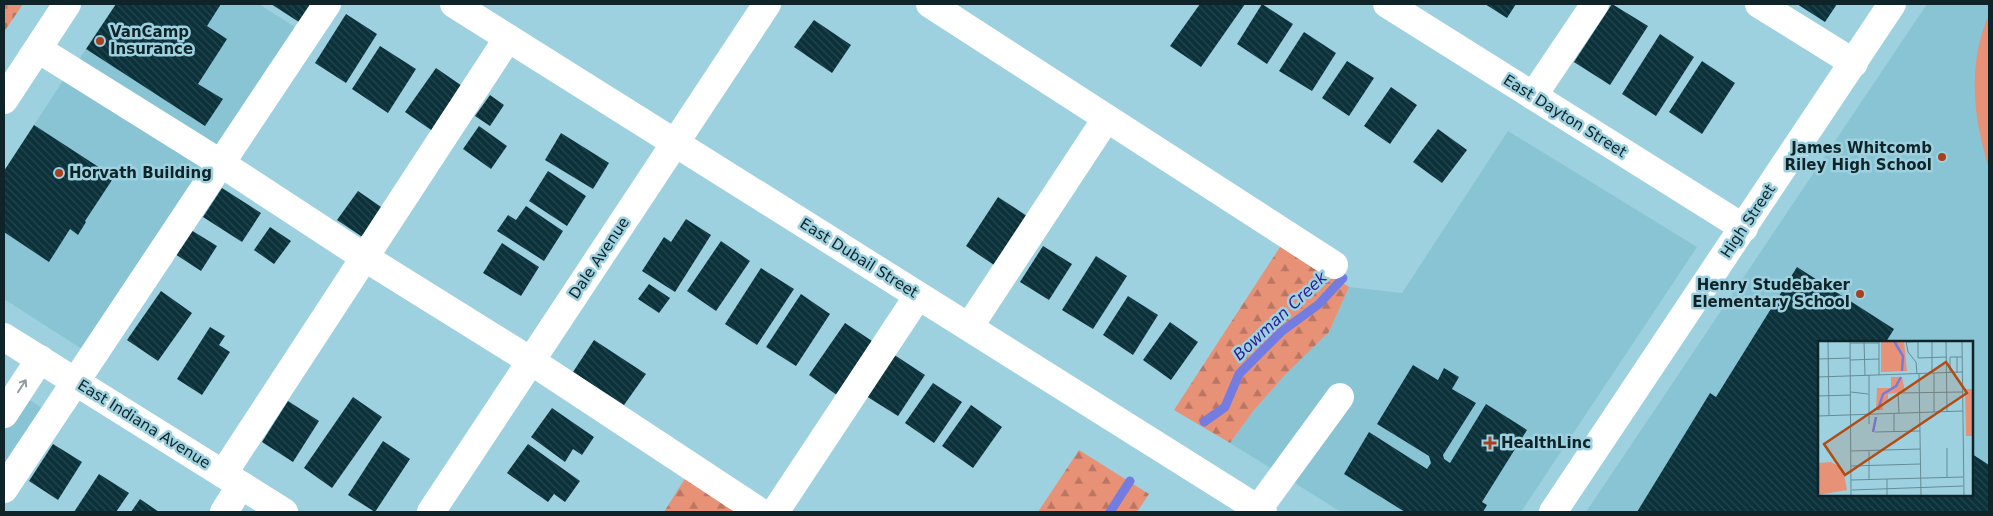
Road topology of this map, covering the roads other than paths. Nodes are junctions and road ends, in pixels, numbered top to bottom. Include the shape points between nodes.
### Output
1 (66, 4) edge
2 (327, 4) edge
3 (454, 4) edge
4 (767, 4) edge
5 (930, 4) edge
6 (1387, 4) edge
7 (1595, 4) edge
8 (1759, 4) edge
9 (1892, 4) edge
10 (508, 38) junction
11 (38, 49) junction
12 (1854, 63) junction
13 (5, 94) edge
14 (1533, 96) junction
15 (1106, 119) junction
16 (676, 143) junction
17 (222, 164) junction
18 (1744, 228) junction
19 (364, 257) junction
20 (1334, 264) dead end
21 (918, 296) junction
22 (969, 328) junction
23 (4, 337) edge
24 (40, 359) junction
25 (531, 361) junction
26 (76, 381) junction
27 (1340, 397) dead end
28 (4, 414) edge
29 (232, 480) junction
30 (4, 490) edge
31 (1259, 511) edge
32 (224, 512) edge
33 (284, 512) edge
34 (431, 512) edge
35 (760, 512) edge
36 (775, 512) edge
37 (1554, 512) edge

1 - 11 street
2 - 17 street
3 - 10 street, East Dubail Street
4 - 16 street, Dale Avenue
5 - 15 street
6 - 14 street, East Dayton Street
7 - 14 street
8 - 12 street
9 - 12 street, High Street
10 - 16 street, East Dubail Street
10 - 19 street
11 - 13 street
11 - 17 street
12 - 18 street, High Street
14 - 18 street, East Dayton Street
15 - 20 street
15 - 22 street
16 - 21 street, East Dubail Street
16 - 25 street, Dale Avenue
17 - 19 street
17 - 26 street
18 - 37 street, High Street
19 - 25 street
19 - 29 street
21 - 22 street, East Dubail Street
21 - 36 street
22 - 31 street, East Dubail Street
23 - 24 street, East Indiana Avenue
24 - 26 street, East Indiana Avenue
28 -> 24 street
25 - 34 street, Dale Avenue
25 - 35 street
26 - 29 street, East Indiana Avenue
26 - 30 street
27 - 31 street
29 - 32 street
29 - 33 street, East Indiana Avenue

